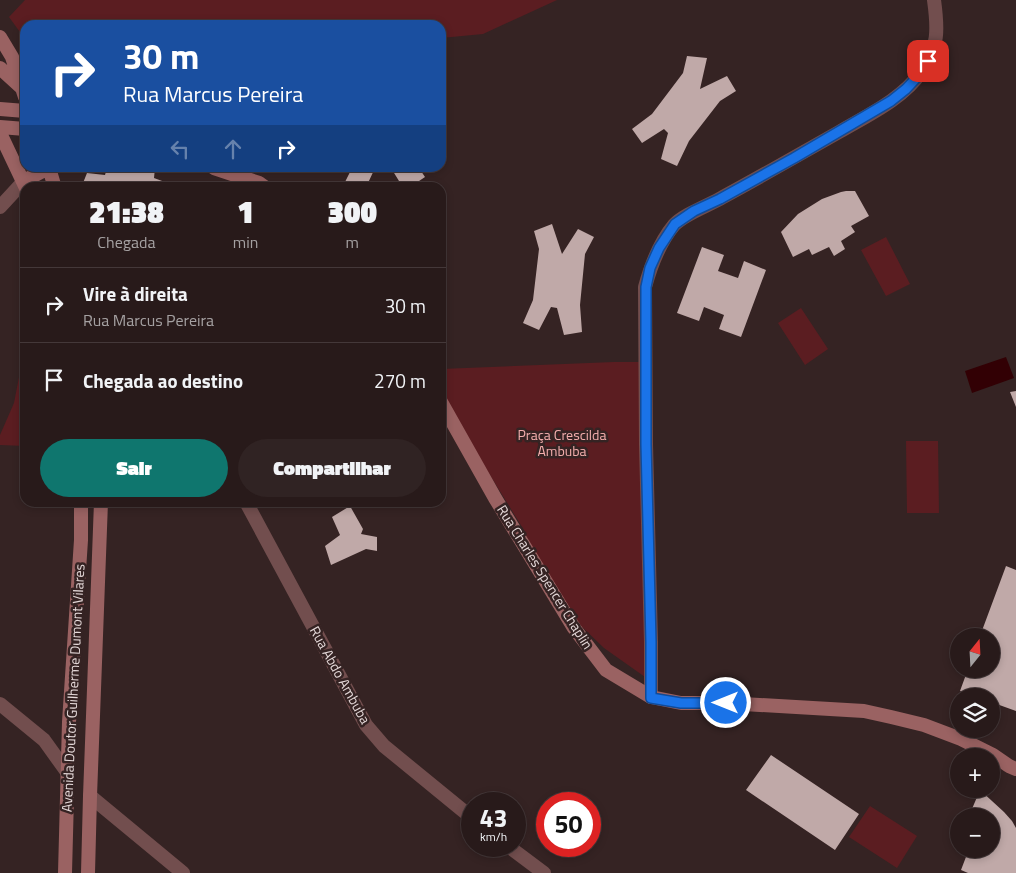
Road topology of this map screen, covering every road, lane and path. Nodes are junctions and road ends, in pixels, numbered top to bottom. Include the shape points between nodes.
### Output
1 (934, 0) edge
2 (0, 37) edge
3 (0, 68) edge
4 (20, 80) edge
5 (20, 88) edge
6 (0, 109) edge
7 (20, 111) edge
8 (0, 127) edge
9 (20, 129) edge
10 (0, 134) edge
11 (43, 172) edge
12 (225, 172) edge
13 (24, 182) edge
14 (28, 182) edge
15 (253, 182) edge
16 (20, 189) edge
17 (0, 207) edge
18 (446, 411) edge
19 (81, 507) edge
20 (101, 507) edge
21 (249, 507) edge
22 (651, 698) junction
23 (0, 704) edge
24 (1012, 768) edge
25 (67, 772) junction
26 (1016, 778) edge
27 (90, 796) junction
28 (461, 809) edge
29 (523, 857) edge
30 (64, 873) edge
31 (88, 873) edge
32 (183, 873) edge
33 (544, 873) edge

1 - 22 street via 937,32 933,48 920,74 906,89 850,126 675,224 650,268 646,287 646,444
2 - 4 main road via 12,57
3 - 5 main road
6 - 7 main road
8 - 9 main road
10 - 13 main road
11 - 14 main road
12 - 15 main road
16 - 17 street
18 - 22 main road, Rua Charles Spencer Chaplin via 574,628 606,670
19 - 25 main road, Avenida Doutor Guilherme Dumont Vilares
20 - 27 main road, Avenida Doutor Guilherme Dumont Vilares
21 - 28 street, Rua Abdo Ambuba via 366,725 384,746
22 - 24 main road, Rua Charles Spencer Chaplin via 681,703 864,712 890,717 961,738
23 - 25 street via 44,740
24 - 26 main road, Rua Charles Spencer Chaplin
25 - 30 main road, Avenida Doutor Guilherme Dumont Vilares
27 - 31 main road, Avenida Doutor Guilherme Dumont Vilares
27 - 32 street
29 - 33 street

